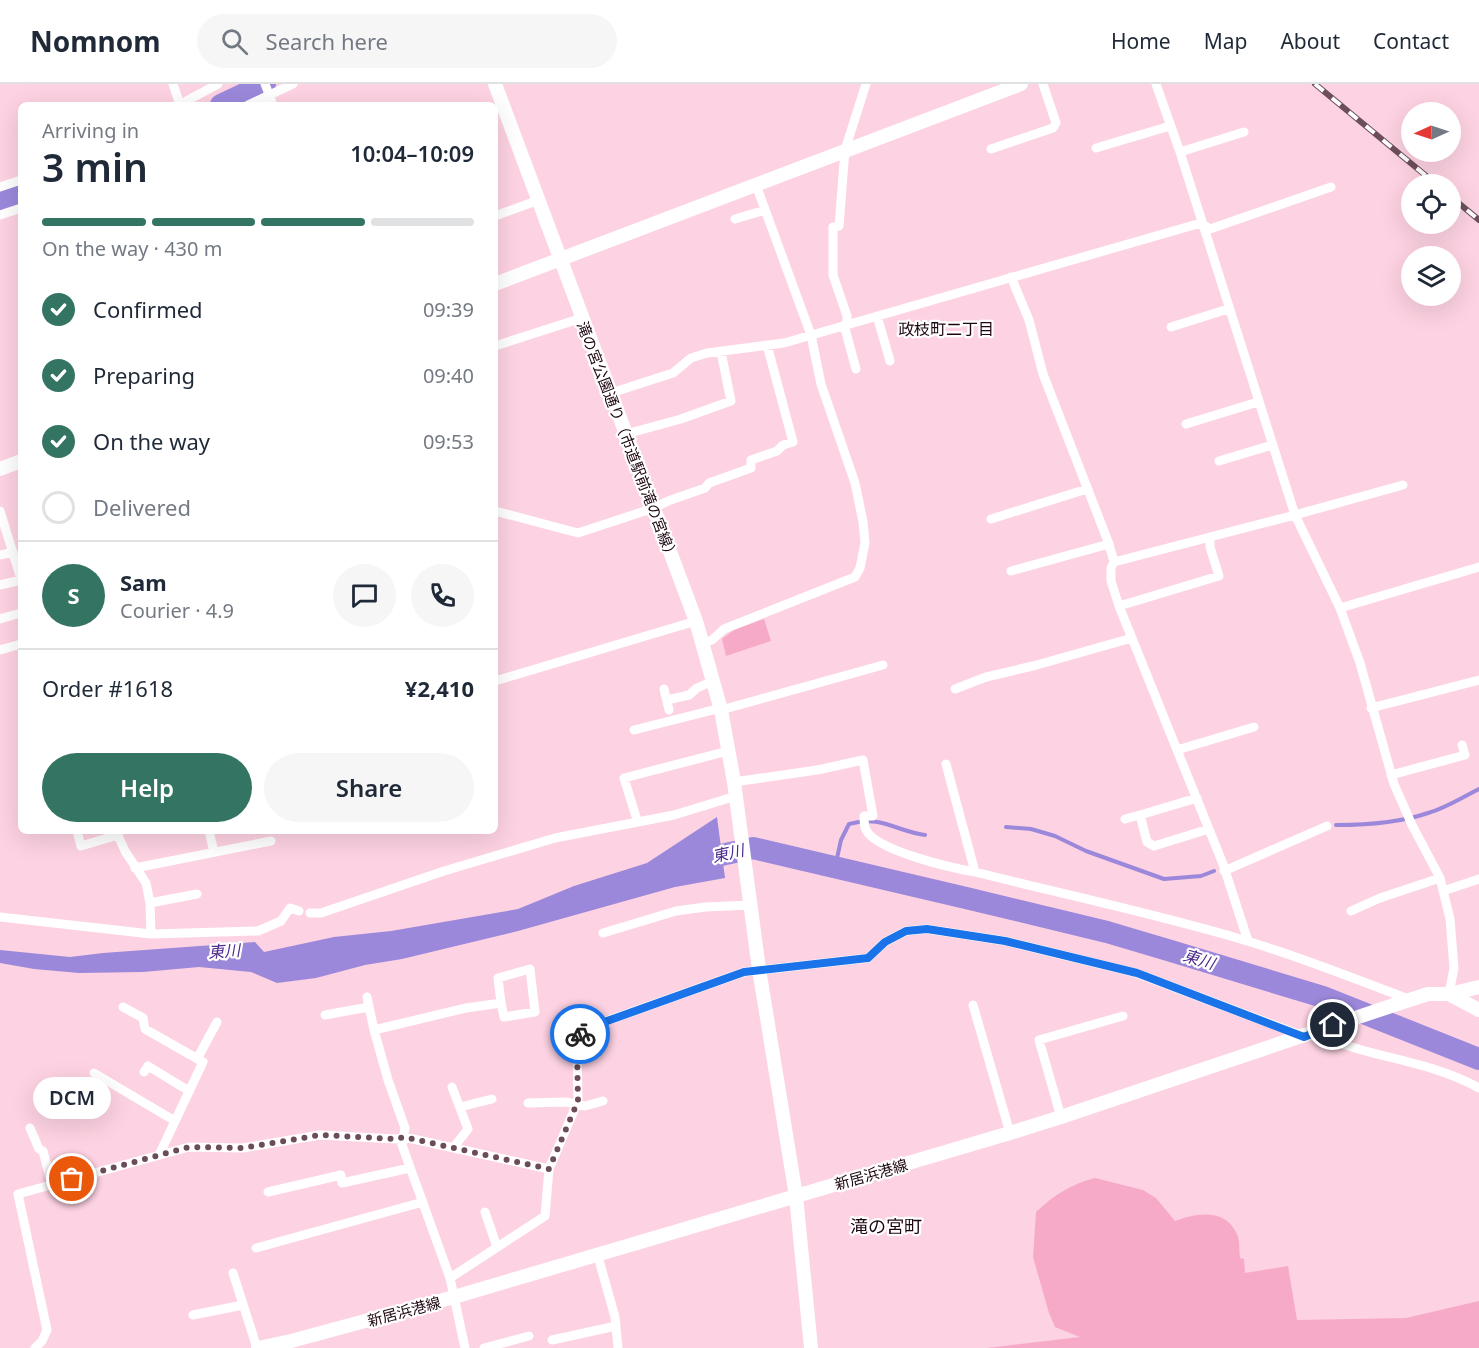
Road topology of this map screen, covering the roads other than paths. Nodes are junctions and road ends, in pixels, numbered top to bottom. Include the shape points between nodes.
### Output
1 (173, 84) edge
2 (218, 84) edge
3 (293, 84) edge
4 (495, 84) edge
5 (866, 84) edge
6 (1021, 84) edge
7 (1043, 84) edge
8 (1156, 84) edge
9 (268, 89) edge
10 (178, 102) edge
11 (185, 102) edge
12 (252, 102) edge
13 (1170, 126) junction
14 (1244, 132) dead end
15 (1096, 148) dead end
16 (991, 149) dead end
17 (845, 150) junction
18 (1180, 152) junction
19 (18, 181) edge
20 (756, 185) junction
21 (0, 187) edge
22 (1331, 187) dead end
23 (539, 200) junction
24 (18, 209) edge
25 (765, 210) junction
26 (0, 215) edge
27 (498, 215) edge
28 (735, 219) dead end
29 (1201, 223) junction
30 (561, 259) junction
31 (1011, 276) junction
32 (498, 283) edge
33 (1228, 309) junction
34 (877, 316) junction
35 (582, 318) junction
36 (845, 325) junction
37 (1171, 327) dead end
38 (812, 335) junction
39 (498, 345) edge
40 (767, 345) junction
41 (721, 352) junction
42 (890, 361) dead end
43 (856, 369) dead end
44 (611, 393) junction
45 (1258, 402) junction
46 (1186, 424) dead end
47 (626, 434) junction
48 (1272, 445) junction
49 (1219, 461) dead end
50 (18, 462) edge
51 (0, 469) edge
52 (1402, 484) dead end
53 (1087, 489) junction
54 (654, 508) junction
55 (0, 511) edge
56 (498, 512) edge
57 (1295, 515) junction
58 (991, 519) dead end
59 (3, 529) edge
60 (1210, 537) junction
61 (1109, 544) junction
62 (13, 552) junction
63 (0, 555) edge
64 (1114, 562) junction
65 (1479, 567) edge
66 (18, 570) edge
67 (1011, 571) dead end
68 (18, 581) edge
69 (0, 585) edge
70 (1119, 606) junction
71 (1340, 608) junction
72 (18, 615) edge
73 (0, 619) edge
74 (696, 621) junction
75 (1132, 638) junction
76 (704, 644) junction
77 (18, 645) edge
78 (0, 650) edge
79 (883, 665) dead end
80 (498, 680) edge
81 (1479, 680) edge
82 (713, 681) junction
83 (664, 689) dead end
84 (955, 689) dead end
85 (1371, 708) junction
86 (721, 709) junction
87 (1254, 727) dead end
88 (634, 730) dead end
89 (1462, 745) dead end
90 (1178, 750) junction
91 (728, 751) junction
92 (946, 764) dead end
93 (1391, 775) junction
94 (734, 782) junction
95 (1197, 798) junction
96 (736, 800) junction
97 (1140, 815) junction
98 (1125, 819) dead end
99 (637, 820) junction
100 (1327, 826) dead end
101 (1209, 829) junction
102 (114, 834) edge
103 (118, 834) edge
104 (210, 834) edge
105 (78, 835) dead end
106 (270, 841) dead end
107 (214, 852) junction
108 (135, 868) junction
109 (1224, 871) junction
110 (975, 872) junction
111 (1440, 878) junction
112 (1479, 879) edge
113 (1443, 891) junction
114 (197, 894) dead end
115 (150, 903) junction
116 (751, 905) junction
117 (299, 911) dead end
118 (1351, 911) dead end
119 (310, 913) dead end
120 (0, 917) edge
121 (603, 933) dead end
122 (151, 934) junction
123 (1248, 941) junction
124 (759, 969) junction
125 (1479, 987) edge
126 (1449, 994) junction
127 (1412, 999) junction
128 (501, 1003) junction
129 (973, 1005) dead end
130 (123, 1007) dead end
131 (1479, 1010) edge
132 (325, 1015) dead end
133 (1123, 1016) dead end
134 (216, 1022) dead end
135 (375, 1030) junction
136 (1309, 1035) junction
137 (197, 1059) junction
138 (148, 1066) dead end
139 (94, 1073) dead end
140 (452, 1087) dead end
141 (1479, 1088) edge
142 (189, 1091) junction
143 (492, 1099) dead end
144 (603, 1101) dead end
145 (528, 1103) dead end
146 (576, 1105) junction
147 (460, 1107) junction
148 (1062, 1117) junction
149 (175, 1121) junction
150 (30, 1128) dead end
151 (1010, 1133) junction
152 (404, 1137) junction
153 (453, 1148) junction
154 (160, 1153) junction
155 (410, 1168) junction
156 (549, 1169) junction
157 (52, 1185) junction
158 (268, 1192) dead end
159 (796, 1196) junction
160 (423, 1202) junction
161 (485, 1212) dead end
162 (497, 1247) junction
163 (256, 1248) dead end
164 (597, 1253) junction
165 (233, 1273) dead end
166 (450, 1278) junction
167 (454, 1297) junction
168 (243, 1305) junction
169 (193, 1316) dead end
170 (616, 1326) junction
171 (529, 1336) dead end
172 (552, 1340) dead end
173 (292, 1345) edge
174 (35, 1348) edge
175 (257, 1348) edge
176 (465, 1348) edge
177 (483, 1348) edge
178 (618, 1348) edge
179 (811, 1348) edge

1 - 10 street
2 - 11 street
3 - 9 street
4 - 23 street, 滝の宮公園通り（市道駅前滝の宮線）
5 - 17 street
6 - 17 street
7 - 16 street via 1056,123 1053,128
8 - 13 street
9 - 12 street
13 - 15 street
13 - 18 street
14 - 18 street
17 - 20 street
17 - 36 street via 839,226 833,227 833,274 846,316
18 - 29 street
19 - 21 street
20 - 25 street
20 - 30 street
22 - 29 street via 1210,229
23 - 27 street
23 - 30 street, 滝の宮公園通り（市道駅前滝の宮線）
24 - 26 street
25 - 28 street
25 - 38 street
29 - 31 street
29 - 33 street
30 - 32 street
30 - 35 street, 滝の宮公園通り（市道駅前滝の宮線）
31 - 34 street
31 - 53 street
33 - 37 street
33 - 45 street
34 - 36 street
34 - 42 street
35 - 39 street
35 - 44 street, 滝の宮公園通り（市道駅前滝の宮線）
36 - 38 street
36 - 43 street
38 - 40 street
38 - 76 street via 821,384 855,483 865,543 860,568 855,577 724,628
40 - 41 street
40 - 54 street via 794,442 751,460 751,468
41 - 44 street via 691,358 673,373
41 - 47 street via 731,401
44 - 47 street, 滝の宮公園通り（市道駅前滝の宮線）
45 - 46 street
45 - 48 street
47 - 54 street, 滝の宮公園通り（市道駅前滝の宮線）
48 - 49 street
48 - 57 street
50 - 51 street
52 - 57 street
53 - 58 street
53 - 61 street
54 - 56 street via 578,533
54 - 74 street, 滝の宮公園通り（市道駅前滝の宮線）
55 - 59 street
57 - 60 street
57 - 71 street
59 - 62 street
60 - 64 street
60 - 70 street via 1219,576
61 - 64 street
61 - 67 street
62 - 63 street
62 - 66 street
64 - 70 street via 1111,581
65 - 71 street
68 - 69 street
70 - 75 street
71 - 85 street
72 - 73 street
74 - 76 street, 滝の宮公園通り（市道駅前滝の宮線）
74 - 80 street
75 - 84 street
75 - 90 street
76 - 82 street, 滝の宮公園通り（市道駅前滝の宮線）
77 - 78 street
79 - 86 street
81 - 85 street
82 - 83 street via 668,705
82 - 86 street, 滝の宮公園通り（市道駅前滝の宮線）
85 - 93 street
86 - 88 street
86 - 91 street, 滝の宮公園通り（市道駅前滝の宮線）
87 - 90 street
89 - 93 street via 1465,755
90 - 95 street
91 - 94 street, 滝の宮公園通り（市道駅前滝の宮線）
91 - 99 street via 624,778
92 - 110 street
93 - 111 street
94 - 96 street, 滝の宮公園通り（市道駅前滝の宮線）
94 - 110 street via 863,760 873,816 864,816 866,830 901,852
95 - 97 street
95 - 101 street
96 - 99 street
96 - 116 street, 滝の宮公園通り（市道駅前滝の宮線）
97 - 98 street
97 - 101 street via 1147,842 1154,846
99 - 119 street via 555,838 321,913
100 - 109 street
101 - 109 street
102 - 105 street via 81,846
103 - 108 street
104 - 107 street
106 - 107 street
107 - 108 street
108 - 115 street via 146,883
109 - 123 street
110 - 123 street
111 - 113 street
111 - 118 street
112 - 113 street
113 - 126 street via 1454,968
114 - 115 street
115 - 122 street
116 - 121 street via 676,911
116 - 124 street
117 - 122 street via 290,908 281,921 258,931
120 - 122 street
123 - 127 street
124 - 136 street via 868,958 885,942 906,931 927,929 1005,941 1137,973
124 - 146 street via 582,1030 577,1050
124 - 159 street
125 - 126 street, 新居浜港線
126 - 127 street, 新居浜港線
126 - 131 street
127 - 136 street, 新居浜港線
128 - 128 street via 504,1017 535,1012 530,969 498,978
128 - 135 street
129 - 151 street
130 - 137 street via 143,1018 145,1029
132 - 135 street via 368,1002
133 - 148 street via 1039,1040
134 - 137 street
135 - 152 street via 405,1128
136 - 141 street via 1433,1068
136 - 148 street, 新居浜港線
137 - 142 street via 203,1062
138 - 142 street
139 - 149 street
140 - 147 street
142 - 149 street
143 - 147 street
144 - 146 street
145 - 146 street
146 - 156 street
147 - 153 street via 468,1129
148 - 151 street, 新居浜港線
149 - 154 street
150 - 157 street
151 - 159 street, 新居浜港線
152 - 153 street
152 - 154 street via 320,1135 243,1148 189,1147
152 - 155 street via 402,1145
153 - 156 street
154 - 157 street
155 - 158 street via 342,1183 341,1175
155 - 160 street
156 - 162 street via 545,1216
157 - 174 street via 18,1194 47,1330
159 - 164 street, 新居浜港線
159 - 179 street
160 - 163 street
160 - 166 street
161 - 162 street
162 - 166 street
164 - 167 street, 新居浜港線
164 - 170 street
165 - 168 street
166 - 167 street
167 - 173 street, 新居浜港線
167 - 176 street
168 - 169 street
168 - 175 street
170 - 172 street
170 - 178 street
171 - 177 street
173 - 175 street, 新居浜港線

